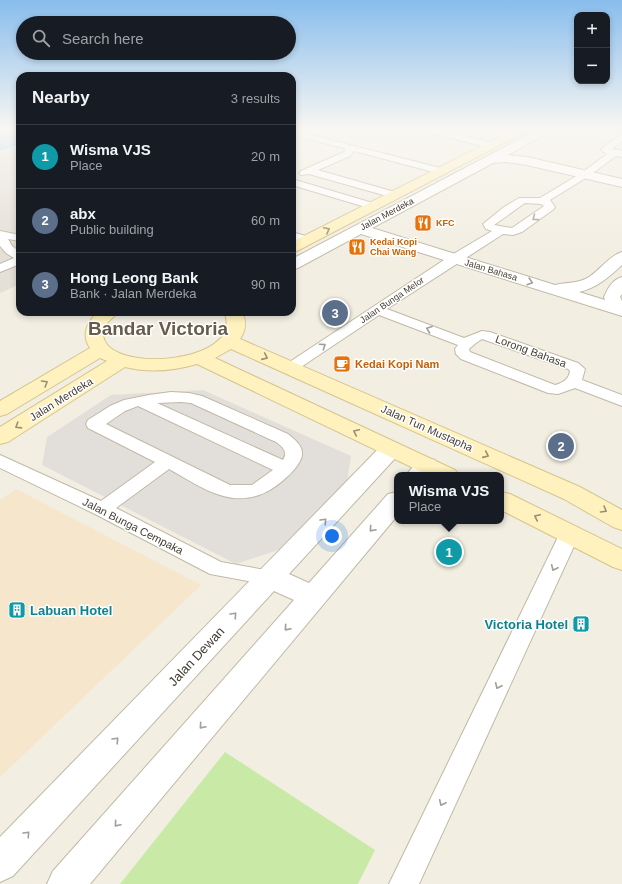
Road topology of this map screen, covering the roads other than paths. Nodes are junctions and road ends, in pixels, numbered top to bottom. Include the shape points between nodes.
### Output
1 (309, 171) joint
2 (441, 171) edge
3 (466, 171) edge
4 (573, 171) edge
5 (590, 171) edge
6 (586, 174) junction
7 (296, 177) edge
8 (622, 182) edge
9 (296, 183) edge
10 (394, 195) junction
11 (542, 202) junction
12 (372, 206) junction
13 (359, 229) junction
14 (501, 230) junction
15 (0, 234) edge
16 (296, 236) edge
17 (16, 237) edge
18 (308, 240) junction
19 (296, 246) edge
20 (16, 255) edge
21 (622, 257) edge
22 (454, 259) junction
23 (16, 262) edge
24 (296, 263) edge
25 (0, 268) edge
26 (622, 282) edge
27 (552, 289) junction
28 (377, 310) junction
29 (619, 310) edge
30 (103, 316) edge
31 (235, 316) edge
32 (229, 341) junction
33 (466, 343) junction
34 (101, 349) junction
35 (199, 358) junction
36 (122, 360) junction
37 (290, 368) junction
38 (573, 382) junction
39 (622, 401) edge
40 (142, 402) junction
41 (0, 410) edge
42 (0, 437) edge
43 (391, 449) junction
44 (0, 461) edge
45 (168, 461) junction
46 (286, 468) junction
47 (422, 470) edge
48 (432, 472) edge
49 (504, 501) edge
50 (394, 503) edge
51 (102, 510) junction
52 (622, 521) edge
53 (570, 533) junction
54 (622, 560) edge
55 (270, 577) junction
56 (313, 597) junction
57 (0, 863) edge
58 (66, 884) edge
59 (404, 884) edge

1 - 7 lane
1 - 10 lane
2 - 10 main road, Jalan Merdeka
3 - 13 street, Jalan Merdeka
4 - 6 street
5 - 6 lane
6 - 8 street
6 - 11 lane
9 - 12 lane
10 - 12 main road, Jalan Merdeka
11 -> 14 lane via 548,203 550,207 518,230
11 - 14 lane via 523,200 488,224
18 -> 12 main road, Jalan Merdeka
13 - 22 street, Jalan Bahasa
13 - 24 street, Jalan Merdeka
14 - 22 lane, Jalan Bunga Melor
15 - 17 lane
15 - 20 lane via 8,251
16 - 18 lane
18 - 19 main road, Jalan Merdeka
21 - 27 street via 588,285
22 -> 27 street, Jalan Bahasa
22 - 28 lane, Jalan Bunga Melor
23 - 25 lane
26 - 29 street via 612,297
27 - 29 street, Jalan Bahasa
33 -> 28 lane
37 -> 28 lane, Jalan Bunga Melor
30 - 34 main road via 95,327 94,339
31 - 32 main road via 236,330
32 - 35 main road
32 -> 37 main road, Jalan Tun Mustapha
33 - 38 lane via 462,349 466,356 541,386 554,390 563,389
33 - 38 lane, Lorong Bahasa via 482,335 532,351 578,369
34 - 36 main road via 110,356
41 -> 34 main road, Jalan Merdeka
35 - 36 main road via 160,365
43 -> 35 main road
36 -> 42 main road, Jalan Merdeka
37 -> 52 main road, Jalan Tun Mustapha via 572,493
38 - 39 lane, Lorong Bahasa
40 - 45 lane via 124,406 94,424
40 - 46 lane
40 - 46 lane via 178,396 191,397 282,438 291,443 294,451 294,458
43 - 47 main road
55 -> 43 street, Jalan Dewan
44 - 51 lane, Jalan Bunga Cempaka
45 - 46 lane via 232,492 258,489
45 - 51 lane
47 - 48 main road
53 -> 49 main road
50 -> 56 street
51 - 55 lane, Jalan Bunga Cempaka via 217,569
53 - 54 main road
53 -> 59 lane
55 - 56 street
57 -> 55 street, Jalan Dewan
56 -> 58 street

